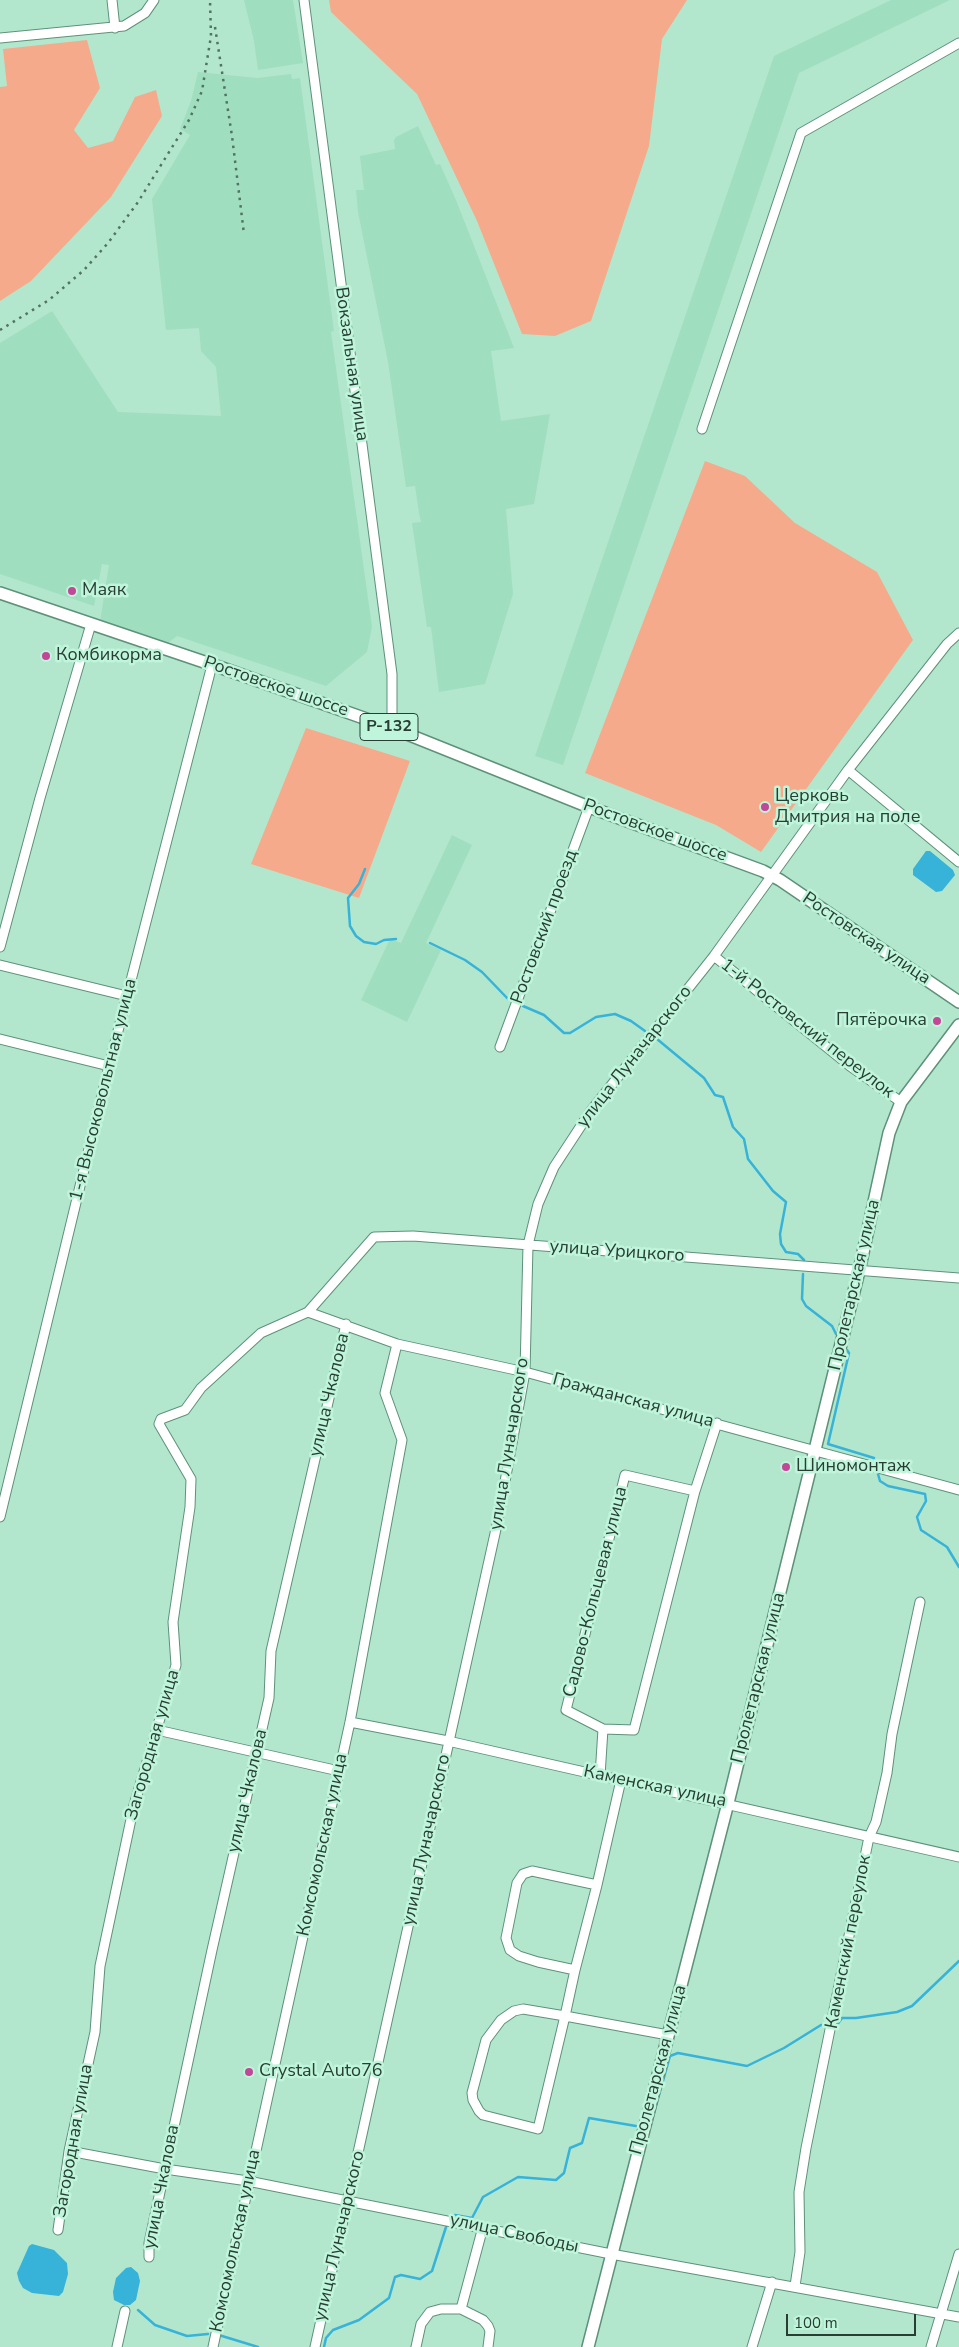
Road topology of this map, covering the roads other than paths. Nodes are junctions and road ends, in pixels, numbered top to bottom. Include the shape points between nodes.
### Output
1 (112, 0) edge
2 (154, 0) edge
3 (304, 0) edge
4 (114, 28) junction
5 (0, 38) edge
6 (959, 43) edge
7 (702, 429) dead end
8 (0, 593) edge
9 (91, 624) junction
10 (959, 633) edge
11 (212, 664) junction
12 (392, 728) junction
13 (848, 770) junction
14 (589, 807) junction
15 (959, 862) edge
16 (773, 876) junction
17 (0, 947) edge
18 (714, 956) junction
19 (0, 965) edge
20 (127, 996) junction
21 (959, 1002) edge
22 (959, 1025) edge
23 (0, 1039) edge
24 (500, 1047) dead end
25 (109, 1066) junction
26 (901, 1102) junction
27 (528, 1245) junction
28 (859, 1271) junction
29 (959, 1278) edge
30 (308, 1312) junction
31 (346, 1324) junction
32 (397, 1344) junction
33 (525, 1372) junction
34 (717, 1423) junction
35 (816, 1450) junction
36 (959, 1490) edge
37 (695, 1491) junction
38 (0, 1517) edge
39 (920, 1602) dead end
40 (350, 1722) junction
41 (157, 1730) junction
42 (603, 1730) junction
43 (448, 1741) junction
44 (257, 1752) junction
45 (339, 1771) junction
46 (600, 1776) junction
47 (621, 1780) junction
48 (728, 1803) junction
49 (870, 1837) junction
50 (959, 1857) edge
51 (597, 1885) junction
52 (575, 1970) junction
53 (564, 2016) junction
54 (668, 2035) junction
55 (69, 2151) junction
56 (165, 2169) junction
57 (248, 2181) junction
58 (348, 2200) junction
59 (483, 2227) junction
60 (58, 2230) dead end
61 (611, 2254) junction
62 (959, 2254) edge
63 (148, 2258) dead end
64 (772, 2282) junction
65 (794, 2286) junction
66 (461, 2309) junction
67 (125, 2311) dead end
68 (941, 2313) junction
69 (959, 2316) edge
70 (117, 2347) edge
71 (213, 2347) edge
72 (315, 2347) edge
73 (416, 2347) edge
74 (488, 2347) edge
75 (588, 2347) edge
76 (752, 2347) edge
77 (931, 2347) edge

1 - 4 street
2 - 4 street via 133,22
3 - 12 street, Вокзальная улица via 392,674
4 - 5 street
6 - 7 street via 801,133
8 - 9 main road, Ростовское шоссе / Р-132
9 - 11 main road, Ростовское шоссе / Р-132
9 - 17 street
10 - 13 street, улица Луначарского
11 - 12 main road, Ростовское шоссе / Р-132
11 - 20 street, 1-я Высоковольтная улица
12 - 14 main road, Ростовское шоссе / Р-132
13 - 15 street
13 - 16 street, улица Луначарского
14 - 16 main road, Ростовское шоссе / Р-132
14 - 24 street, Ростовский проезд
16 - 18 street, улица Луначарского
16 - 21 main road, Ростовская улица
18 - 26 street, 1-й Ростовский переулок via 850,1066
18 - 27 street, улица Луначарского via 590,1112 559,1159 538,1204
19 - 20 street
20 - 25 street, 1-я Высоковольтная улица
22 - 26 main road, Пролетарская улица
23 - 25 street
25 - 38 street, 1-я Высоковольтная улица
26 - 28 main road, Пролетарская улица via 889,1133
27 - 28 street, улица Урицкого
27 - 30 street, улица Урицкого via 413,1236 374,1237
27 - 33 street, улица Луначарского
28 - 29 street, улица Урицкого
28 - 35 main road, Пролетарская улица
30 - 31 street, Гражданская улица
30 - 41 street, Загородная улица via 261,1333 201,1388 185,1410 165,1417 159,1424 191,1479 190,1508 173,1622 176,1666
31 - 32 street, Гражданская улица
31 - 44 street, улица Чкалова via 271,1651 269,1698
32 - 33 street, Гражданская улица
32 - 40 street, Комсомольская улица via 385,1393 402,1440
33 - 34 street, Гражданская улица
33 - 43 street, улица Луначарского via 498,1520
34 - 35 street, Гражданская улица
34 - 37 street, Садово-Кольцевая улица
35 - 36 street, Гражданская улица
35 - 48 main road, Пролетарская улица
37 - 42 street, Садово-Кольцевая улица via 634,1730
37 - 42 street, Садово-Кольцевая улица via 625,1475 566,1710
39 - 49 street, Каменский переулок via 885,1781
40 - 43 street, Каменская улица
40 - 45 street, Комсомольская улица
41 - 44 street
41 - 55 street, Загородная улица via 134,1805 100,1966 95,2032
42 - 46 street
43 - 46 street, Каменская улица
43 - 58 street, улица Луначарского
44 - 45 street
44 - 56 street, улица Чкалова
45 - 57 street, Комсомольская улица
46 - 47 street, Каменская улица
47 - 48 street, Каменская улица
47 - 51 street
48 - 49 street, Каменская улица
48 - 54 main road, Пролетарская улица
49 - 50 street, Каменская улица
49 - 65 street, Каменский переулок via 806,2148 800,2192 800,2252
51 - 52 street
51 - 52 street via 532,1871 523,1874 517,1883 506,1938 510,1950 538,1962
52 - 53 street
53 - 53 street via 538,2129 479,2112 472,2094 486,2040 501,2020 523,2009
53 - 54 street
54 - 61 main road, Пролетарская улица
55 - 56 street, улица Свободы
55 - 60 street, Загородная улица
56 - 57 street, улица Свободы
56 - 63 street, улица Чкалова
57 - 58 street, улица Свободы
57 - 71 street, Комсомольская улица
58 - 59 street, улица Свободы
58 - 72 street, улица Луначарского
59 - 61 street, улица Свободы
59 - 66 street
61 - 64 street, улица Свободы
61 - 75 main road, Пролетарская улица
62 - 68 street
64 - 65 street, улица Свободы
64 - 76 street
65 - 68 street, улица Свободы
66 - 73 street via 430,2312 421,2324
66 - 74 street via 484,2320 490,2331
67 - 70 street
68 - 69 street, улица Свободы
68 - 77 street

